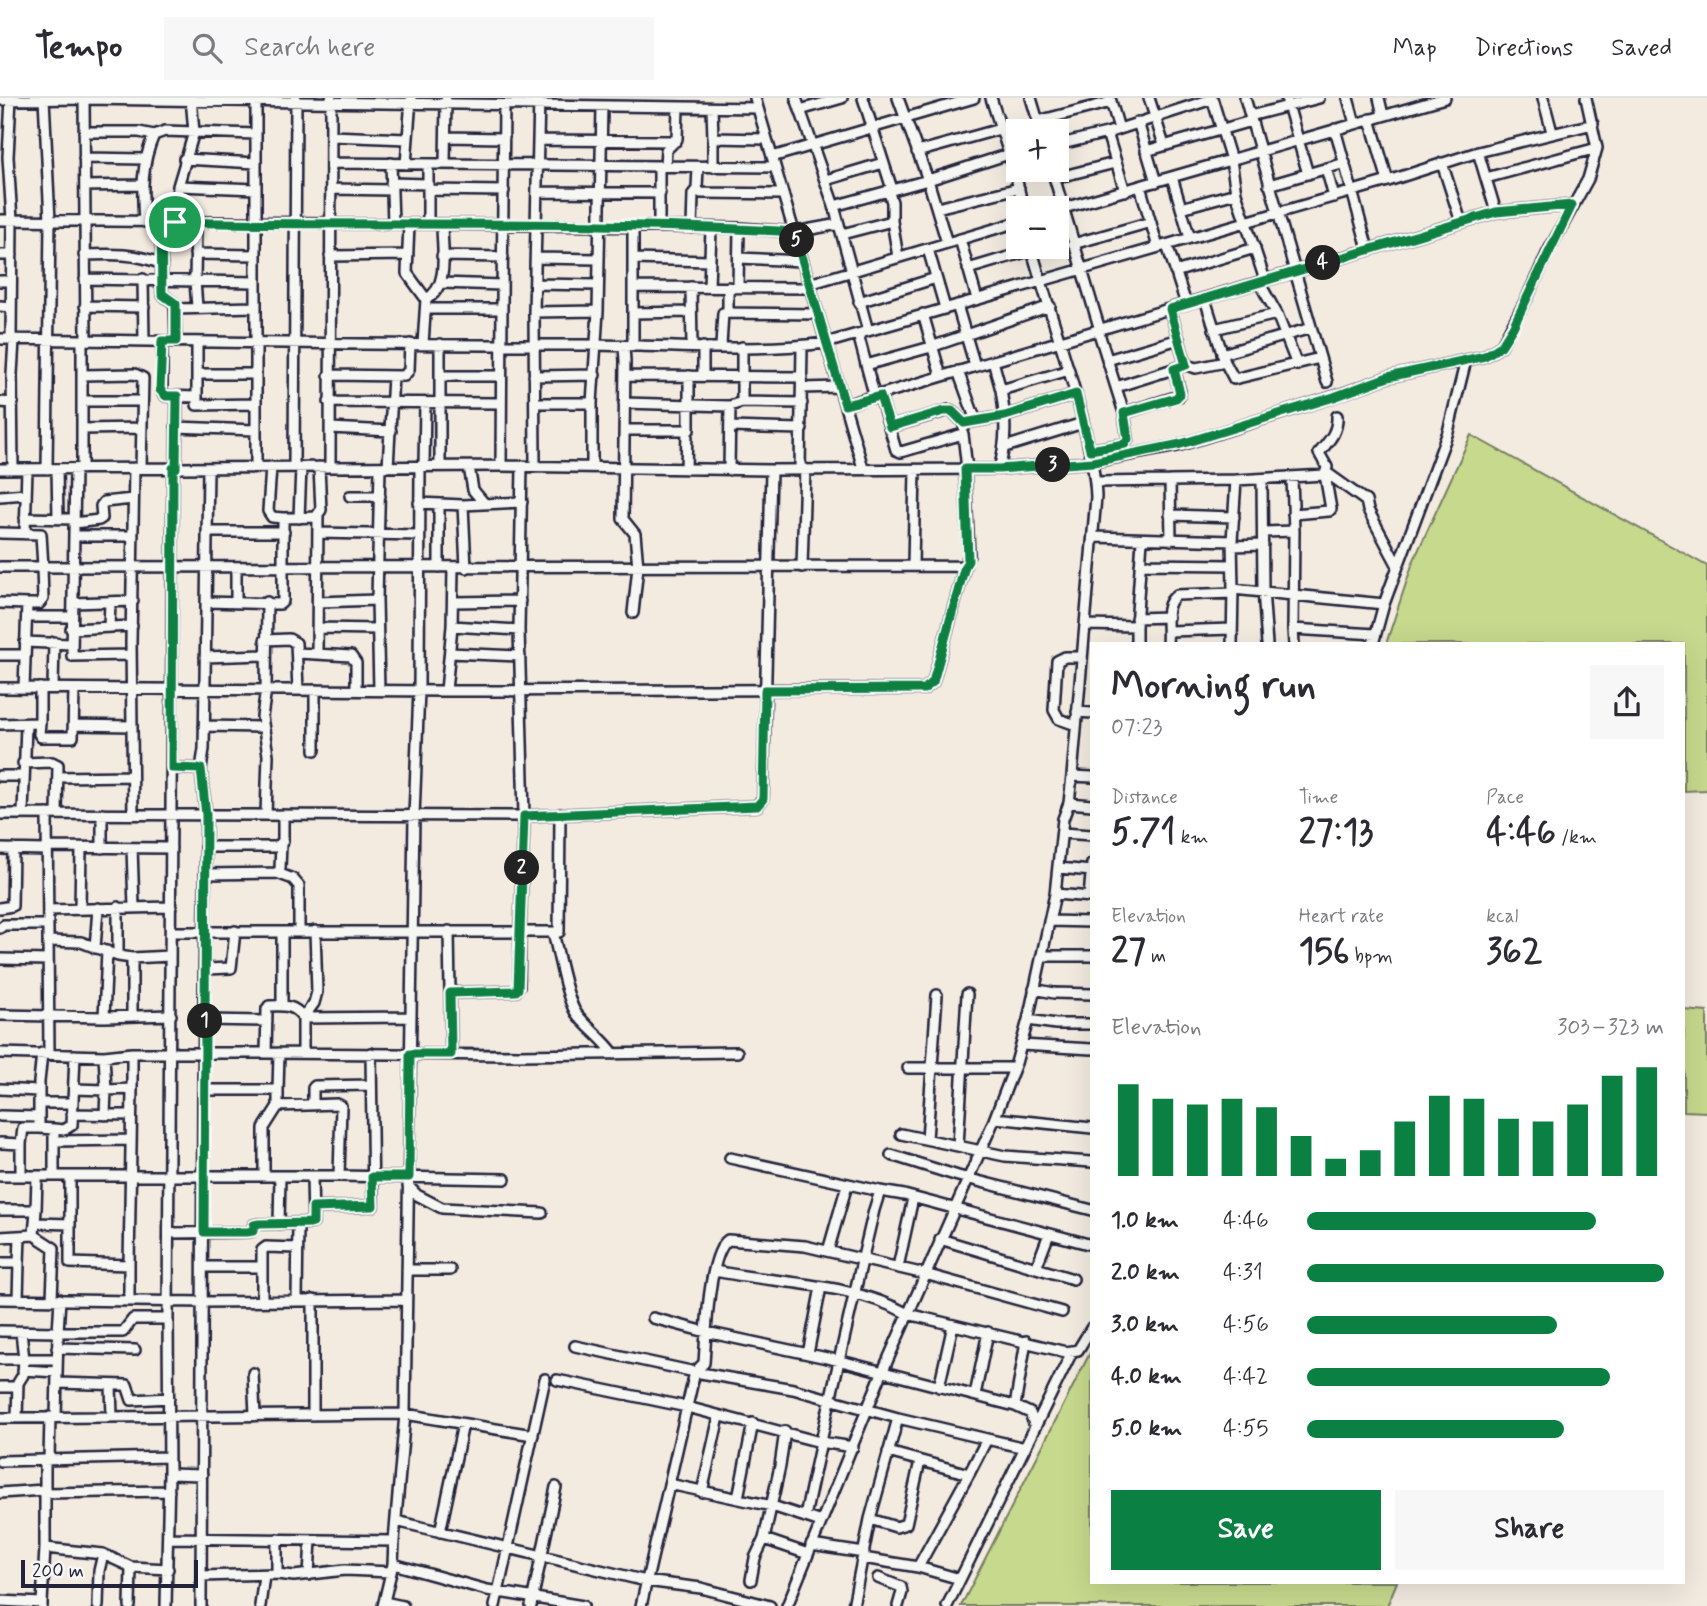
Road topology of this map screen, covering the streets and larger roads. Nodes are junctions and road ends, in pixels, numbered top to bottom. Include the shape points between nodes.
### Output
1 (755, 98) edge
2 (796, 98) edge
3 (842, 98) edge
4 (863, 98) edge
5 (898, 98) edge
6 (974, 98) edge
7 (991, 98) edge
8 (1031, 98) edge
9 (1149, 98) edge
10 (1212, 98) edge
11 (1245, 98) edge
12 (1319, 98) edge
13 (1348, 98) edge
14 (1379, 98) edge
15 (1446, 98) edge
16 (1543, 98) edge
17 (1586, 98) edge
18 (11, 99) edge
19 (82, 99) edge
20 (191, 99) edge
21 (0, 100) edge
22 (44, 100) edge
23 (232, 100) edge
24 (296, 100) edge
25 (331, 100) edge
26 (355, 100) edge
27 (1110, 100) edge
28 (384, 101) edge
29 (411, 101) edge
30 (450, 101) edge
31 (481, 101) edge
32 (539, 101) edge
33 (256, 102) junction
34 (576, 102) edge
35 (665, 102) edge
36 (1287, 102) edge
37 (507, 103) edge
38 (602, 106) junction
39 (678, 107) junction
40 (712, 108) junction
41 (758, 108) junction
42 (800, 110) junction
43 (1383, 115) junction
44 (1155, 116) junction
45 (905, 118) junction
46 (1037, 119) edge
47 (1045, 119) edge
48 (1250, 119) junction
49 (1370, 119) junction
50 (1138, 122) junction
51 (1355, 124) junction
52 (1593, 124) junction
53 (872, 128) junction
54 (1119, 129) junction
55 (1221, 129) junction
56 (1335, 129) junction
57 (1000, 130) junction
58 (84, 132) junction
59 (194, 132) junction
60 (1552, 132) junction
61 (1107, 133) junction
62 (256, 134) junction
63 (153, 135) junction
64 (331, 136) junction
65 (446, 137) junction
66 (503, 138) junction
67 (713, 138) junction
68 (407, 139) junction
69 (601, 139) junction
70 (766, 139) junction
71 (538, 140) junction
72 (1298, 140) junction
73 (676, 141) junction
74 (1069, 142) edge
75 (811, 145) junction
76 (1164, 145) junction
77 (1006, 146) edge
78 (1597, 148) junction
79 (1146, 151) junction
80 (1259, 151) junction
81 (917, 152) junction
82 (1478, 152) junction
83 (1006, 155) edge
84 (772, 157) junction
85 (84, 159) junction
86 (145, 159) junction
87 (184, 159) junction
88 (1231, 160) junction
89 (256, 163) junction
90 (331, 163) junction
91 (391, 163) junction
92 (883, 163) junction
93 (1115, 163) junction
94 (1345, 163) junction
95 (1442, 163) junction
96 (406, 164) junction
97 (428, 164) junction
98 (445, 164) junction
99 (504, 164) junction
100 (538, 165) junction
101 (601, 166) junction
102 (662, 166) junction
103 (698, 167) junction
104 (713, 167) junction
105 (775, 167) junction
106 (1326, 168) junction
107 (1069, 171) edge
108 (1308, 174) junction
109 (1172, 177) junction
110 (1486, 178) junction
111 (826, 180) junction
112 (928, 180) junction
113 (1156, 181) junction
114 (1388, 181) junction
115 (1017, 182) edge
116 (141, 185) junction
117 (1269, 185) junction
118 (85, 186) junction
119 (178, 186) junction
120 (1140, 186) junction
121 (392, 187) junction
122 (428, 187) junction
123 (1019, 188) junction
124 (256, 189) junction
125 (332, 189) junction
126 (697, 189) junction
127 (890, 190) junction
128 (504, 191) junction
129 (1125, 191) junction
130 (1353, 191) junction
131 (538, 192) junction
132 (601, 193) junction
133 (1236, 193) junction
134 (660, 194) junction
135 (783, 194) junction
136 (1021, 196) edge
137 (1334, 197) junction
138 (1572, 205) junction
139 (834, 206) junction
140 (1069, 207) edge
141 (937, 208) junction
142 (1181, 208) junction
143 (1496, 212) junction
144 (1277, 213) junction
145 (0, 220) edge
146 (12, 220) junction
147 (50, 221) junction
148 (892, 221) junction
149 (85, 222) junction
150 (144, 222) junction
151 (161, 222) junction
152 (175, 222) junction
153 (1151, 222) junction
154 (1245, 222) junction
155 (1461, 222) junction
156 (196, 223) junction
157 (256, 223) junction
158 (294, 223) junction
159 (331, 223) junction
160 (393, 223) junction
161 (409, 224) junction
162 (428, 224) junction
163 (442, 225) junction
164 (504, 225) junction
165 (537, 225) junction
166 (600, 226) junction
167 (1006, 226) edge
168 (633, 227) junction
169 (659, 227) junction
170 (692, 228) junction
171 (739, 228) junction
172 (711, 229) junction
173 (840, 229) junction
174 (794, 232) junction
175 (1069, 233) edge
176 (1190, 238) junction
177 (960, 239) junction
178 (947, 243) junction
179 (1073, 244) junction
180 (1162, 246) junction
181 (1255, 248) junction
182 (928, 249) junction
183 (1368, 249) junction
184 (195, 254) junction
185 (0, 255) edge
186 (12, 255) junction
187 (84, 255) junction
188 (256, 255) junction
189 (408, 255) junction
190 (330, 256) junction
191 (442, 256) junction
192 (503, 257) junction
193 (898, 257) junction
194 (1006, 257) edge
195 (536, 258) junction
196 (739, 258) junction
197 (599, 259) junction
198 (634, 259) junction
199 (1035, 259) edge
200 (710, 261) junction
201 (802, 261) junction
202 (162, 264) junction
203 (968, 269) junction
204 (1080, 269) junction
205 (851, 272) junction
206 (1175, 272) junction
207 (1294, 272) junction
208 (936, 278) junction
209 (85, 279) junction
210 (143, 279) junction
211 (1041, 280) junction
212 (0, 281) edge
213 (11, 281) junction
214 (162, 281) junction
215 (195, 281) junction
216 (1262, 281) junction
217 (255, 282) junction
218 (441, 283) junction
219 (536, 284) junction
220 (502, 285) junction
221 (598, 285) junction
222 (810, 286) junction
223 (633, 287) junction
224 (691, 287) junction
225 (709, 287) junction
226 (733, 287) junction
227 (977, 299) junction
228 (1205, 299) junction
229 (859, 302) junction
230 (426, 304) junction
231 (1186, 304) junction
232 (957, 305) junction
233 (0, 306) edge
234 (85, 306) junction
235 (1050, 306) junction
236 (11, 307) junction
237 (144, 307) junction
238 (197, 307) junction
239 (254, 307) junction
240 (945, 308) junction
241 (175, 309) junction
242 (501, 309) junction
243 (1170, 309) junction
244 (598, 311) junction
245 (534, 312) junction
246 (691, 312) junction
247 (728, 312) junction
248 (633, 313) junction
249 (818, 314) junction
250 (923, 314) junction
251 (1277, 314) junction
252 (1311, 328) junction
253 (1214, 329) junction
254 (1099, 330) junction
255 (868, 331) junction
256 (858, 334) junction
257 (966, 334) junction
258 (1286, 337) junction
259 (1179, 339) junction
260 (0, 340) edge
261 (12, 340) junction
262 (49, 340) junction
263 (84, 340) junction
264 (144, 341) junction
265 (162, 341) junction
266 (176, 341) junction
267 (1062, 341) junction
268 (197, 342) junction
269 (255, 342) junction
270 (294, 343) junction
271 (826, 343) junction
272 (410, 344) junction
273 (423, 344) junction
274 (440, 344) junction
275 (329, 345) junction
276 (500, 345) junction
277 (535, 345) junction
278 (597, 345) junction
279 (629, 346) junction
280 (703, 346) junction
281 (721, 346) junction
282 (742, 346) junction
283 (802, 346) junction
284 (931, 346) junction
285 (692, 347) junction
286 (1224, 358) junction
287 (1320, 358) junction
288 (1107, 360) junction
289 (1466, 360) junction
290 (993, 362) junction
291 (866, 365) junction
292 (1186, 365) junction
293 (1297, 365) junction
294 (975, 366) junction
295 (1174, 369) junction
296 (1069, 370) junction
297 (958, 371) junction
298 (0, 373) edge
299 (12, 374) junction
300 (197, 374) junction
301 (255, 374) junction
302 (82, 375) junction
303 (329, 375) junction
304 (595, 375) junction
305 (393, 376) junction
306 (441, 376) junction
307 (500, 376) junction
308 (534, 376) junction
309 (625, 376) junction
310 (689, 376) junction
311 (703, 376) junction
312 (742, 376) junction
313 (941, 376) junction
314 (802, 377) junction
315 (1327, 382) dead end
316 (839, 387) junction
317 (1116, 387) junction
318 (802, 388) junction
319 (1001, 390) junction
320 (1076, 394) junction
321 (177, 396) junction
322 (196, 397) junction
323 (878, 397) junction
324 (83, 401) junction
325 (142, 401) junction
326 (0, 402) edge
327 (13, 402) junction
328 (330, 402) junction
329 (742, 402) junction
330 (392, 403) junction
331 (425, 403) junction
332 (501, 403) junction
333 (535, 403) junction
334 (592, 403) junction
335 (624, 403) junction
336 (802, 403) junction
337 (255, 404) junction
338 (440, 404) junction
339 (688, 404) junction
340 (845, 405) junction
341 (730, 406) junction
342 (1124, 413) junction
343 (1005, 416) junction
344 (1337, 416) dead end
345 (976, 421) junction
346 (964, 423) junction
347 (1083, 423) junction
348 (176, 427) junction
349 (730, 427) junction
350 (890, 427) junction
351 (142, 428) junction
352 (330, 428) junction
353 (82, 429) junction
354 (802, 429) junction
355 (255, 430) junction
356 (624, 430) junction
357 (391, 431) junction
358 (687, 431) junction
359 (962, 434) junction
360 (1005, 447) junction
361 (1090, 450) junction
362 (901, 452) junction
363 (1093, 462) junction
364 (422, 466) junction
365 (440, 466) junction
366 (501, 466) junction
367 (522, 466) junction
368 (535, 466) junction
369 (592, 466) junction
370 (256, 467) junction
371 (271, 467) junction
372 (297, 467) junction
373 (319, 467) junction
374 (330, 467) junction
375 (384, 467) junction
376 (469, 467) junction
377 (622, 467) junction
378 (137, 468) junction
379 (174, 468) junction
380 (208, 468) junction
381 (686, 468) junction
382 (863, 468) junction
383 (0, 469) edge
384 (13, 469) junction
385 (27, 469) junction
386 (52, 469) junction
387 (79, 469) junction
388 (803, 469) junction
389 (910, 469) junction
390 (966, 469) junction
391 (999, 469) junction
392 (729, 470) junction
393 (771, 470) junction
394 (1326, 474) junction
395 (1292, 478) junction
396 (1262, 479) junction
397 (1236, 480) junction
398 (1170, 481) junction
399 (1096, 482) junction
400 (26, 494) junction
401 (0, 496) edge
402 (350, 496) dead end
403 (380, 496) junction
404 (134, 499) junction
405 (522, 502) junction
406 (419, 503) junction
407 (484, 503) junction
408 (439, 505) junction
409 (463, 505) junction
410 (1293, 514) junction
411 (1170, 515) junction
412 (318, 517) junction
413 (1234, 517) junction
414 (25, 518) junction
415 (283, 518) junction
416 (299, 518) junction
417 (58, 519) junction
418 (74, 521) junction
419 (1294, 531) junction
420 (208, 532) junction
421 (284, 532) junction
422 (1264, 532) junction
423 (0, 533) edge
424 (318, 533) junction
425 (25, 534) junction
426 (379, 535) junction
427 (419, 535) junction
428 (74, 536) junction
429 (133, 536) junction
430 (1094, 537) junction
431 (1142, 540) junction
432 (1171, 540) junction
433 (1232, 543) junction
434 (1263, 545) junction
435 (1140, 564) junction
436 (1232, 565) junction
437 (802, 566) junction
438 (913, 566) junction
439 (965, 566) junction
440 (1398, 566) junction
441 (0, 567) edge
442 (43, 567) junction
443 (75, 567) junction
444 (133, 567) junction
445 (172, 567) junction
446 (208, 567) junction
447 (236, 567) junction
448 (284, 567) junction
449 (318, 567) junction
450 (378, 567) junction
451 (419, 567) junction
452 (439, 567) junction
453 (521, 567) junction
454 (638, 567) junction
455 (768, 567) junction
456 (453, 568) junction
457 (466, 568) junction
458 (1263, 590) junction
459 (1233, 591) junction
460 (1293, 593) junction
461 (377, 600) junction
462 (133, 601) junction
463 (318, 601) junction
464 (520, 601) junction
465 (110, 602) junction
466 (206, 602) junction
467 (236, 602) junction
468 (453, 602) junction
469 (0, 603) edge
470 (73, 603) junction
471 (267, 603) junction
472 (27, 604) junction
473 (1384, 604) junction
474 (633, 613) dead end
475 (27, 617) junction
476 (72, 617) junction
477 (1168, 617) junction
478 (1136, 622) junction
479 (1085, 625) junction
480 (132, 626) junction
481 (452, 626) junction
482 (109, 628) junction
483 (317, 628) junction
484 (71, 629) junction
485 (377, 629) junction
486 (1232, 629) junction
487 (1293, 629) junction
488 (519, 630) junction
489 (1169, 631) junction
490 (1374, 639) edge
491 (265, 640) junction
492 (25, 642) junction
493 (54, 642) junction
494 (1136, 642) edge
495 (1167, 642) edge
496 (1232, 642) edge
497 (1267, 642) edge
498 (1294, 642) edge
499 (71, 644) junction
500 (298, 653) junction
501 (450, 653) junction
502 (131, 654) junction
503 (317, 654) junction
504 (1085, 654) edge
505 (0, 655) edge
506 (25, 655) junction
507 (265, 655) junction
508 (520, 656) junction
509 (205, 657) junction
510 (1079, 684) junction
511 (1090, 685) edge
512 (0, 688) edge
513 (24, 688) junction
514 (40, 688) junction
515 (53, 688) junction
516 (74, 688) junction
517 (132, 689) junction
518 (172, 689) junction
519 (205, 689) junction
520 (266, 690) junction
521 (298, 690) junction
522 (315, 690) junction
523 (356, 690) junction
524 (379, 690) junction
525 (419, 690) junction
526 (520, 690) junction
527 (765, 690) junction
528 (446, 691) junction
529 (1077, 712) junction
530 (1090, 713) edge
531 (40, 723) junction
532 (0, 724) edge
533 (26, 724) junction
534 (74, 725) junction
535 (1076, 725) junction
536 (132, 726) junction
537 (204, 726) junction
538 (263, 727) junction
539 (315, 750) dead end
540 (23, 763) junction
541 (172, 768) junction
542 (201, 769) junction
543 (0, 776) edge
544 (23, 776) junction
545 (132, 776) junction
546 (1072, 776) junction
547 (58, 777) junction
548 (1090, 777) edge
549 (1069, 803) junction
550 (1090, 805) edge
551 (0, 814) edge
552 (23, 814) junction
553 (52, 814) junction
554 (103, 814) junction
555 (133, 814) junction
556 (171, 814) junction
557 (560, 814) junction
558 (206, 815) junction
559 (266, 815) junction
560 (283, 815) junction
561 (414, 816) junction
562 (524, 816) junction
563 (1062, 834) junction
564 (1090, 835) edge
565 (281, 844) junction
566 (205, 847) junction
567 (47, 848) junction
568 (81, 848) junction
569 (102, 848) junction
570 (132, 848) junction
571 (171, 848) junction
572 (0, 849) edge
573 (13, 849) junction
574 (1058, 867) junction
575 (1090, 871) edge
576 (277, 873) junction
577 (205, 874) junction
578 (1055, 894) junction
579 (1090, 897) edge
580 (12, 906) junction
581 (171, 907) junction
582 (0, 908) edge
583 (80, 908) junction
584 (98, 908) junction
585 (118, 908) junction
586 (134, 908) junction
587 (48, 910) junction
588 (1049, 921) junction
589 (1090, 922) edge
590 (48, 925) junction
591 (5, 926) edge
592 (315, 931) junction
593 (412, 931) junction
594 (449, 931) junction
595 (171, 932) junction
596 (205, 932) junction
597 (235, 932) junction
598 (282, 932) junction
599 (299, 932) junction
600 (520, 932) junction
601 (553, 932) junction
602 (48, 941) junction
603 (96, 948) junction
604 (107, 951) junction
605 (118, 956) junction
606 (170, 956) junction
607 (1042, 956) junction
608 (1090, 957) edge
609 (132, 958) junction
610 (0, 960) edge
611 (48, 960) junction
612 (206, 969) junction
613 (1034, 989) junction
614 (450, 993) junction
615 (967, 994) dead end
616 (1090, 994) edge
617 (937, 995) dead end
618 (282, 1005) junction
619 (0, 1015) edge
620 (171, 1015) junction
621 (47, 1016) junction
622 (132, 1016) junction
623 (104, 1017) junction
624 (410, 1017) junction
625 (303, 1018) junction
626 (205, 1020) junction
627 (1028, 1020) junction
628 (267, 1021) junction
629 (1090, 1024) edge
630 (1021, 1045) junction
631 (1090, 1049) edge
632 (737, 1052) dead end
633 (0, 1053) edge
634 (45, 1053) junction
635 (132, 1053) junction
636 (170, 1053) junction
637 (203, 1053) junction
638 (267, 1053) junction
639 (279, 1053) junction
640 (303, 1053) junction
641 (371, 1053) junction
642 (410, 1054) junction
643 (451, 1054) junction
644 (614, 1054) junction
645 (75, 1055) junction
646 (104, 1056) junction
647 (932, 1067) junction
648 (962, 1067) junction
649 (908, 1068) dead end
650 (1014, 1068) junction
651 (371, 1085) junction
652 (0, 1089) edge
653 (74, 1089) junction
654 (132, 1089) junction
655 (106, 1090) junction
656 (203, 1090) junction
657 (278, 1090) junction
658 (38, 1091) junction
659 (39, 1103) junction
660 (72, 1103) junction
661 (313, 1105) junction
662 (278, 1106) junction
663 (72, 1114) junction
664 (105, 1115) junction
665 (131, 1115) junction
666 (0, 1116) edge
667 (39, 1117) junction
668 (995, 1118) junction
669 (39, 1128) junction
670 (1090, 1128) edge
671 (54, 1129) junction
672 (901, 1134) dead end
673 (928, 1139) junction
674 (131, 1140) junction
675 (54, 1141) junction
676 (0, 1143) edge
677 (21, 1144) junction
678 (958, 1146) junction
679 (979, 1151) junction
680 (891, 1155) dead end
681 (730, 1158) dead end
682 (1090, 1162) edge
683 (0, 1175) edge
684 (130, 1175) junction
685 (170, 1175) junction
686 (203, 1175) junction
687 (54, 1176) junction
688 (71, 1176) junction
689 (264, 1176) junction
690 (280, 1176) junction
691 (312, 1176) junction
692 (339, 1176) junction
693 (21, 1177) junction
694 (37, 1177) junction
695 (372, 1177) junction
696 (969, 1178) junction
697 (505, 1179) dead end
698 (409, 1181) junction
699 (847, 1185) junction
700 (880, 1191) junction
701 (913, 1198) junction
702 (313, 1208) junction
703 (953, 1209) junction
704 (1090, 1209) edge
705 (0, 1210) edge
706 (36, 1210) junction
707 (542, 1213) dead end
708 (36, 1223) junction
709 (70, 1224) junction
710 (279, 1224) junction
711 (298, 1224) junction
712 (204, 1232) junction
713 (169, 1233) junction
714 (1049, 1234) junction
715 (34, 1235) junction
716 (0, 1237) edge
717 (20, 1237) junction
718 (940, 1239) junction
719 (1090, 1244) edge
720 (297, 1248) junction
721 (828, 1251) junction
722 (862, 1259) junction
723 (55, 1262) junction
724 (0, 1263) edge
725 (19, 1263) junction
726 (70, 1263) junction
727 (129, 1265) junction
728 (204, 1267) junction
729 (261, 1267) junction
730 (898, 1267) junction
731 (1036, 1268) junction
732 (407, 1270) junction
733 (450, 1270) dead end
734 (715, 1271) junction
735 (925, 1274) junction
736 (1073, 1279) dead end
737 (821, 1287) junction
738 (854, 1294) junction
739 (0, 1299) edge
740 (18, 1299) junction
741 (56, 1299) junction
742 (313, 1300) junction
743 (406, 1300) junction
744 (129, 1301) junction
745 (168, 1301) junction
746 (262, 1301) junction
747 (297, 1301) junction
748 (203, 1302) junction
749 (1062, 1312) dead end
750 (908, 1314) junction
751 (653, 1318) dead end
752 (168, 1319) junction
753 (953, 1325) junction
754 (0, 1331) edge
755 (1090, 1331) edge
756 (21, 1332) junction
757 (58, 1332) junction
758 (706, 1332) junction
759 (989, 1332) junction
760 (1026, 1341) junction
761 (575, 1346) dead end
762 (57, 1348) junction
763 (135, 1350) dead end
764 (1072, 1352) junction
765 (808, 1354) junction
766 (0, 1359) edge
767 (24, 1359) junction
768 (57, 1359) junction
769 (841, 1361) junction
770 (23, 1370) junction
771 (57, 1372) junction
772 (695, 1372) junction
773 (253, 1373) dead end
774 (882, 1373) junction
775 (545, 1379) dead end
776 (557, 1380) dead end
777 (57, 1384) junction
778 (111, 1385) junction
779 (0, 1387) edge
780 (18, 1387) junction
781 (939, 1387) junction
782 (975, 1395) junction
783 (169, 1398) junction
784 (831, 1398) junction
785 (1015, 1406) junction
786 (687, 1407) junction
787 (869, 1408) junction
788 (405, 1414) junction
789 (255, 1415) junction
790 (313, 1415) junction
791 (169, 1416) junction
792 (202, 1416) junction
793 (53, 1417) junction
794 (112, 1417) junction
795 (719, 1417) junction
796 (0, 1418) edge
797 (17, 1418) junction
798 (898, 1418) junction
799 (753, 1423) junction
800 (463, 1424) junction
801 (1035, 1427) junction
802 (785, 1431) junction
803 (533, 1435) junction
804 (987, 1439) junction
805 (820, 1442) junction
806 (853, 1447) junction
807 (1025, 1448) junction
808 (888, 1452) junction
809 (169, 1457) junction
810 (47, 1460) junction
811 (0, 1461) edge
812 (920, 1461) junction
813 (169, 1474) junction
814 (969, 1474) junction
815 (202, 1475) junction
816 (669, 1485) junction
817 (556, 1487) dead end
818 (169, 1491) junction
819 (44, 1492) junction
820 (702, 1492) junction
821 (0, 1493) edge
822 (738, 1498) junction
823 (772, 1506) junction
824 (805, 1517) junction
825 (870, 1520) junction
826 (396, 1521) junction
827 (821, 1522) junction
828 (440, 1532) junction
829 (169, 1538) junction
830 (202, 1538) junction
831 (278, 1539) junction
832 (764, 1539) junction
833 (312, 1540) junction
834 (394, 1541) junction
835 (45, 1548) junction
836 (509, 1548) junction
837 (810, 1549) junction
838 (103, 1554) junction
839 (863, 1555) junction
840 (542, 1556) junction
841 (131, 1567) junction
842 (918, 1567) junction
843 (392, 1568) junction
844 (168, 1569) junction
845 (264, 1574) junction
846 (277, 1574) junction
847 (309, 1575) junction
848 (201, 1576) junction
849 (878, 1578) dead end
850 (960, 1579) junction
851 (751, 1580) dead end
852 (646, 1581) junction
853 (499, 1590) junction
854 (0, 1601) edge
855 (532, 1601) edge
856 (384, 1604) edge
857 (42, 1605) edge
858 (98, 1606) edge
859 (130, 1606) edge
860 (166, 1606) edge
861 (201, 1606) edge
862 (260, 1606) edge
863 (403, 1606) edge
864 (495, 1606) edge
865 (583, 1606) edge
866 (641, 1606) edge
867 (770, 1606) edge
868 (786, 1606) edge
869 (852, 1606) edge
870 (898, 1606) edge
871 (947, 1606) edge

1 - 41 street
2 - 42 street
3 - 42 street
4 - 53 street
5 - 45 street
6 - 45 street
7 - 57 street
8 - 46 street
9 - 44 street
10 - 44 street
10 - 55 street
11 - 48 street
12 - 36 street
13 - 51 street
14 - 43 street
15 - 43 street
16 - 60 street
17 - 52 street
18 - 21 street
18 - 22 street
18 - 146 street
19 - 20 street
19 - 22 street
19 - 58 street
20 - 23 street
20 - 59 street
22 - 147 street
23 - 33 street
24 - 25 street
24 - 33 street
24 - 158 street
25 - 26 street
25 - 64 street
26 - 28 street
27 - 47 street
27 - 54 street
28 - 29 street
29 - 30 street
29 - 68 street
30 - 31 street
30 - 65 street
31 - 37 street
32 - 34 street
32 - 37 street
32 - 71 street
33 - 62 street
34 - 38 street
35 - 38 street
35 - 39 street
36 - 48 street
36 - 72 street
37 - 66 street
38 - 69 street
39 - 40 street
39 - 73 street
40 - 41 street
40 - 67 street
41 - 70 street
42 - 75 street
43 - 49 street
44 - 50 street
44 - 76 street
45 - 53 street
45 - 81 street
48 - 55 street
48 - 80 street
49 - 51 street
49 - 114 street
50 - 54 street
50 - 79 street
51 - 56 street
52 - 60 street
52 - 78 street
53 - 75 street
53 - 92 street
54 - 61 street
55 - 76 street
55 - 88 street
56 - 72 street
56 - 94 street
57 - 77 street
57 - 81 street
58 - 63 street
58 - 85 street
59 - 62 street
59 - 63 street
59 - 87 street
60 - 82 street
61 - 74 street
61 - 93 street
62 - 89 street
63 - 86 street
64 - 68 street
64 - 90 street
65 - 66 street
65 - 98 street
66 - 99 street
67 - 70 street
67 - 104 street
68 - 96 street
69 - 71 street
69 - 73 street
69 - 101 street
70 - 84 street
71 - 100 street
72 - 80 street
72 - 108 street
73 - 102 street via 666,150
75 - 84 street
75 - 111 street
76 - 79 street
78 - 110 street
78 - 138 street via 1588,179
79 - 113 street
80 - 88 street
80 - 117 street
81 - 112 street
82 - 95 street
82 - 110 street
83 - 112 street
84 - 105 street
85 - 86 street
85 - 118 street
86 - 116 street
87 - 89 street
87 - 119 street
88 - 109 street
88 - 133 street
89 - 124 street
90 - 91 street
90 - 125 street
91 - 96 street
91 - 121 street
92 - 111 street
92 - 127 street
93 - 107 street
93 - 129 street
94 - 106 street
94 - 130 street
95 - 114 street
95 - 155 street
96 - 97 street
97 - 98 street
97 - 122 street
98 - 99 street
99 - 100 street
99 - 128 street
100 - 101 street
100 - 131 street
101 - 102 street
101 - 132 street
102 - 103 street
102 - 134 street
103 - 104 street
103 - 126 street
104 - 105 street
105 - 135 street
106 - 108 street
106 - 137 street
108 - 117 street
109 - 113 street
109 - 142 street
110 - 143 street
111 - 139 street
112 - 127 street
112 - 141 street
113 - 120 street
114 - 130 street
115 - 123 street
116 - 118 street
116 - 150 street
117 - 144 street
118 - 149 street
119 - 124 street
119 - 152 street
120 - 129 street
120 - 153 street
121 - 122 street
121 - 125 street
121 - 160 street
122 - 128 street
122 - 162 street
123 - 136 street
123 - 141 street
124 - 157 street
125 - 159 street
126 - 135 street via 701,193
126 - 170 street
127 - 139 street
127 - 148 street
128 - 164 street
129 - 140 street
130 - 137 street
130 - 183 street
131 - 132 street
131 - 165 street
132 - 134 street
132 - 166 street
133 - 142 street
133 - 154 street
134 - 169 street
135 - 174 street
137 - 144 street
138 - 143 street
138 - 289 street via 1501,346
139 - 173 street
141 - 178 street
142 - 176 street
143 - 155 street
144 - 154 street
144 - 207 street
145 - 146 street
146 - 147 street
146 - 186 street
147 - 149 street
147 - 262 street
148 - 173 street
148 - 193 street
149 - 150 street
149 - 187 street
150 - 151 street
151 - 152 street
151 - 202 street
152 - 156 street
153 - 179 street
153 - 180 street
154 - 176 street
154 - 181 street
155 - 183 street
156 - 157 street
156 - 184 street
157 - 158 street
157 - 188 street
158 - 159 street
158 - 270 street
159 - 160 street
159 - 190 street
160 - 161 street
161 - 162 street
161 - 189 street
162 - 163 street
163 - 164 street
163 - 191 street
164 - 165 street
164 - 192 street
165 - 166 street
165 - 195 street
166 - 168 street
166 - 197 street
167 - 177 street
168 - 169 street
168 - 198 street
169 - 170 street
170 - 172 street
171 - 172 street
171 - 174 street
171 - 196 street
172 - 200 street
173 - 174 street
173 - 205 street
174 - 201 street
175 - 179 street
176 - 180 street
177 - 178 street
177 - 203 street
178 - 182 street
179 - 204 street
180 - 204 street
180 - 206 street
181 - 206 street
181 - 216 street
182 - 193 street
182 - 208 street
183 - 207 street
184 - 188 street
184 - 215 street
185 - 186 street
186 - 213 street
187 - 202 street via 126,255
187 - 209 street
188 - 217 street
189 - 190 street
189 - 230 street via 408,277
190 - 275 street
191 - 192 street
191 - 218 street
192 - 220 street
193 - 205 street
194 - 203 street
195 - 197 street
195 - 219 street
196 - 201 street
196 - 226 street
197 - 221 street
198 - 200 street
198 - 223 street
199 - 211 street
200 - 225 street
201 - 222 street
202 - 214 street
203 - 227 street
204 - 211 street
204 - 254 street
205 - 222 street
205 - 229 street
206 - 231 street
207 - 216 street
207 - 252 street
208 - 229 street
208 - 240 street
209 - 210 street
209 - 234 street
210 - 214 street
210 - 237 street
211 - 227 street
211 - 235 street
212 - 213 street
213 - 236 street
214 - 215 street
214 - 241 street via 162,294 174,301
215 - 217 street
215 - 238 street
216 - 228 street
216 - 251 street
217 - 239 street
218 - 220 street
218 - 230 street
219 - 221 street
219 - 245 street
220 - 242 street
221 - 244 street
222 - 226 street
222 - 249 street
223 - 224 street
223 - 248 street
224 - 225 street
224 - 246 street
225 - 226 street
226 - 247 street
227 - 232 street
228 - 231 street
228 - 253 street
229 - 255 street
230 - 242 street
230 - 273 street
231 - 243 street
232 - 240 street
232 - 257 street
233 - 236 street
234 - 237 street
234 - 263 street
235 - 257 street
235 - 267 street
236 - 261 street
237 - 264 street
238 - 239 street
238 - 241 street
239 - 269 street
240 - 250 street
241 - 266 street
242 - 276 street
243 - 254 street
243 - 259 street
244 - 245 street
244 - 278 street
245 - 277 street
246 - 248 street
246 - 285 street
247 - 249 street
247 - 281 street via 721,317
248 - 279 street
249 - 271 street
250 - 255 street
250 - 284 street
251 - 253 street
251 - 258 street
252 - 258 street
252 - 287 street
253 - 286 street
254 - 267 street
254 - 288 street
255 - 256 street
256 - 271 street
256 - 291 street
257 - 284 street
257 - 294 street
258 - 286 street
258 - 293 street
259 - 288 street
259 - 292 street
260 - 261 street
261 - 262 street
261 - 299 street
262 - 263 street
262 - 386 street
263 - 264 street
263 - 302 street
264 - 265 street
265 - 266 street
265 - 321 street via 160,390 166,396
266 - 268 street
267 - 290 street
267 - 296 street
268 - 269 street
268 - 300 street
269 - 270 street
269 - 301 street
270 - 275 street
270 - 372 street
271 - 283 street
271 - 316 street
272 - 273 street
272 - 275 street
272 - 305 street via 409,372
273 - 274 street
274 - 276 street
274 - 306 street
275 - 303 street
276 - 277 street
276 - 307 street
277 - 278 street
277 - 308 street
278 - 279 street
278 - 304 street
279 - 285 street
279 - 309 street
280 - 281 street
280 - 285 street
280 - 311 street
281 - 282 street
282 - 283 street
282 - 312 street
283 - 314 street
284 - 291 street
284 - 313 street
286 - 292 street via 1196,368
286 - 293 street via 1237,380
287 - 293 street
287 - 315 street
288 - 317 street
289 - 363 street via 1388,377 1181,444
289 - 440 street via 1448,432
290 - 294 street
290 - 319 street
291 - 323 street
292 - 295 street
294 - 297 street
295 - 317 street
295 - 342 street via 1179,396
296 - 319 street
296 - 320 street
297 - 313 street
297 - 345 street
298 - 299 street
299 - 327 street
300 - 301 street
300 - 322 street
301 - 337 street
302 - 324 street
302 - 325 street via 140,375
303 - 305 street
303 - 328 street
304 - 308 street
304 - 334 street
305 - 330 street
306 - 307 street
306 - 338 street
307 - 332 street
308 - 333 street
309 - 310 street
309 - 335 street
310 - 311 street
310 - 339 street
311 - 312 street
312 - 314 street
312 - 329 street
313 - 323 street
314 - 318 street
316 - 318 street
316 - 340 street
317 - 342 street
318 - 336 street
319 - 343 street
320 - 343 street
320 - 347 street
321 - 322 street
321 - 348 street
322 - 337 street via 198,406
323 - 340 street
323 - 350 street
324 - 325 street
324 - 353 street
325 - 351 street
326 - 327 street
327 - 384 street
328 - 330 street
328 - 352 street
329 - 336 street
329 - 341 street
330 - 331 street
330 - 357 street
331 - 338 street
331 - 364 street
332 - 338 street
332 - 366 street
333 - 334 street
333 - 368 street
334 - 369 street
335 - 339 street
335 - 356 street
336 - 354 street
337 - 355 street
338 - 365 street
339 - 341 street
339 - 358 street
340 - 382 street
341 - 349 street
342 - 361 street via 1127,442
343 - 345 street
343 - 360 street
344 - 394 street via 1335,433 1319,453
345 - 346 street
346 - 350 street via 952,411 944,411
346 - 359 street
347 - 360 street
347 - 361 street
348 - 355 street
348 - 379 street
349 - 354 street
349 - 392 street
350 - 362 street via 896,450
351 - 353 street
351 - 378 street
352 - 357 street
352 - 374 street
353 - 387 street
354 - 388 street
355 - 370 street
356 - 358 street
356 - 377 street
357 - 375 street
358 - 381 street
359 - 362 street
359 - 390 street
360 - 391 street
361 - 363 street
362 - 389 street
363 - 391 street
363 - 399 street
364 - 365 street
364 - 375 street
364 - 406 street
365 - 376 street
366 - 367 street
366 - 376 street
367 - 368 street
367 - 405 street
368 - 369 street
369 - 377 street
370 - 371 street
370 - 380 street
371 - 372 street
371 - 415 street via 268,511 272,517
372 - 373 street
372 - 416 street
373 - 374 street
373 - 412 street
374 - 375 street
375 - 403 street
376 - 407 street via 473,489
377 - 381 street
377 - 454 street via 622,519 634,530
378 - 379 street
378 - 387 street
378 - 404 street
379 - 380 street
379 - 445 street
380 - 420 street
381 - 392 street
382 - 388 street
382 - 389 street
383 - 384 street
384 - 385 street
385 - 386 street
385 - 400 street
386 - 387 street
386 - 417 street
387 - 418 street
388 - 393 street
388 - 437 street
389 - 390 street
389 - 438 street
390 - 391 street
390 - 439 street via 969,555
392 - 393 street
393 - 455 street
394 - 395 street
394 - 410 street via 1331,509
394 - 440 street via 1366,501
395 - 396 street
395 - 410 street
396 - 397 street
396 - 422 street
397 - 398 street
397 - 413 street
398 - 399 street
398 - 411 street
399 - 430 street
400 - 401 street
400 - 414 street
402 - 403 street
403 - 426 street
404 - 418 street via 104,502 102,519
404 - 429 street
405 - 407 street
405 - 453 street
406 - 408 street
406 - 427 street
407 - 409 street
408 - 409 street
408 - 452 street
409 - 457 street
410 - 419 street
411 - 413 street
411 - 432 street
412 - 416 street
412 - 424 street
413 - 433 street
414 - 417 street
414 - 425 street
415 - 416 street
415 - 421 street
417 - 418 street
418 - 428 street
419 - 422 street
419 - 460 street
420 - 421 street
420 - 446 street
421 - 448 street
422 - 434 street
423 - 425 street
424 - 426 street
424 - 449 street
425 - 442 street via 43,536
426 - 427 street
426 - 450 street
427 - 451 street
428 - 429 street
428 - 443 street
429 - 444 street
430 - 431 street
430 - 479 street
431 - 432 street
431 - 435 street
432 - 433 street
433 - 434 street
433 - 436 street
434 - 458 street
435 - 436 street
435 - 478 street
436 - 459 street
437 - 438 street
437 - 455 street
438 - 439 street
439 - 527 street via 929,686
440 - 473 street
441 - 442 street
442 - 443 street
442 - 472 street via 43,599 39,604
443 - 444 street
443 - 470 street
444 - 445 street
444 - 462 street
445 - 446 street
445 - 518 street
446 - 447 street
446 - 466 street
447 - 448 street
447 - 467 street
448 - 449 street
448 - 471 street via 283,601
449 - 450 street
449 - 463 street
450 - 451 street
450 - 461 street
451 - 452 street
451 - 525 street
452 - 456 street
453 - 454 street
453 - 457 street
453 - 464 street
454 - 455 street
454 - 474 street
455 - 527 street
456 - 457 street
456 - 468 street
458 - 459 street
458 - 460 street
458 - 497 street
459 - 477 street via 1177,595 1168,603
459 - 486 street
460 - 473 street
460 - 487 street
461 - 463 street
461 - 485 street
462 - 465 street
462 - 480 street
463 - 483 street
464 - 468 street
464 - 488 street
465 - 470 street
465 - 482 street
466 - 467 street
466 - 509 street
467 - 471 street
468 - 481 street
469 - 472 street
470 - 476 street
471 - 491 street
472 - 475 street
473 - 490 street
475 - 476 street
475 - 492 street
476 - 484 street
477 - 478 street
477 - 489 street
478 - 479 street
478 - 494 street
479 - 504 street
480 - 482 street
480 - 502 street
481 - 488 street
481 - 501 street
482 - 484 street
483 - 485 street
483 - 503 street
484 - 499 street
485 - 524 street
486 - 489 street
486 - 496 street
487 - 490 street
487 - 498 street
488 - 508 street
489 - 495 street
491 - 500 street via 289,639 296,643
491 - 507 street
492 - 493 street
492 - 506 street
493 - 499 street
493 - 515 street
499 - 502 street via 72,656
500 - 503 street
500 - 521 street
501 - 508 street
501 - 528 street
502 - 517 street
503 - 523 street via 351,656 356,663
504 - 510 street
504 - 535 street via 1057,661 1054,710 1059,719
505 - 506 street
506 - 513 street
507 - 509 street
507 - 520 street
508 - 526 street
509 - 519 street
510 - 511 street
510 - 529 street
512 - 513 street
513 - 514 street
514 - 515 street
514 - 531 street
515 - 516 street
516 - 517 street
516 - 534 street
517 - 518 street
517 - 536 street
518 - 519 street
518 - 541 street
519 - 520 street
519 - 537 street
520 - 521 street
520 - 538 street
521 - 522 street
522 - 523 street
522 - 539 street
523 - 524 street
524 - 525 street
525 - 528 street
525 - 561 street
526 - 527 street
526 - 528 street
526 - 562 street
527 - 557 street via 763,799 759,805
529 - 530 street
529 - 535 street
531 - 533 street
531 - 534 street via 42,738 71,738
532 - 533 street
533 - 540 street
534 - 536 street
535 - 546 street
536 - 545 street
537 - 538 street
537 - 542 street
538 - 559 street via 268,755
540 - 544 street
540 - 547 street via 56,763
541 - 542 street
541 - 556 street
542 - 558 street
543 - 544 street
544 - 552 street
545 - 547 street
545 - 555 street
546 - 548 street
546 - 549 street
547 - 553 street
549 - 550 street
549 - 563 street
551 - 552 street
552 - 553 street
553 - 554 street
553 - 567 street
554 - 555 street
554 - 569 street
555 - 556 street
556 - 558 street
556 - 571 street
557 - 562 street
557 - 601 street via 559,932
558 - 559 street
558 - 566 street
559 - 560 street
560 - 561 street
560 - 565 street
561 - 562 street
561 - 593 street
562 - 600 street
563 - 564 street
563 - 574 street
565 - 566 street via 273,848
565 - 576 street
566 - 577 street
567 - 568 street
567 - 573 street
567 - 587 street
568 - 569 street
568 - 583 street
569 - 570 street
570 - 571 street
570 - 586 street
571 - 581 street
572 - 573 street
573 - 580 street
574 - 575 street
574 - 578 street
576 - 577 street
576 - 599 street via 299,886
577 - 596 street
578 - 579 street
578 - 588 street
580 - 582 street
580 - 591 street
581 - 586 street
581 - 595 street
583 - 584 street
583 - 587 street
584 - 585 street
584 - 603 street
585 - 586 street
585 - 605 street
587 - 590 street
588 - 589 street
588 - 607 street
590 - 591 street
590 - 602 street
592 - 593 street
592 - 599 street
592 - 625 street via 317,992
593 - 594 street
593 - 624 street
594 - 600 street
594 - 614 street
595 - 596 street
595 - 606 street
596 - 597 street
596 - 612 street
597 - 598 street
597 - 612 street via 231,968
598 - 599 street
598 - 618 street
600 - 601 street
600 - 614 street via 516,991
601 - 644 street via 575,1010
602 - 603 street via 81,942
602 - 611 street
603 - 604 street
604 - 605 street
604 - 623 street
605 - 609 street
606 - 609 street
606 - 620 street
607 - 608 street
607 - 613 street
609 - 622 street
610 - 611 street
611 - 621 street
612 - 626 street
613 - 616 street
613 - 627 street
614 - 643 street
615 - 648 street
617 - 647 street
618 - 625 street via 299,1011
618 - 628 street via 267,1006
619 - 621 street
620 - 622 street
620 - 636 street
621 - 623 street
621 - 634 street
622 - 623 street
624 - 625 street
624 - 642 street
625 - 640 street
626 - 628 street
626 - 637 street
627 - 629 street
627 - 630 street
628 - 638 street
630 - 631 street
630 - 650 street
632 - 644 street
633 - 634 street
634 - 645 street
634 - 658 street
635 - 636 street
635 - 646 street
635 - 654 street
636 - 637 street
636 - 685 street
637 - 638 street
637 - 656 street
638 - 639 street
639 - 640 street
639 - 657 street
640 - 641 street
641 - 642 street
641 - 651 street
642 - 643 street
642 - 698 street
643 - 644 street
645 - 646 street
645 - 653 street
646 - 655 street
647 - 648 street
647 - 649 street
647 - 673 street
648 - 650 street
648 - 678 street
650 - 668 street
651 - 661 street via 315,1086
651 - 695 street
652 - 658 street
653 - 655 street
653 - 660 street
654 - 655 street
654 - 665 street
655 - 664 street
656 - 657 street
656 - 686 street
657 - 662 street
658 - 659 street
659 - 660 street
659 - 667 street
660 - 663 street
661 - 662 street
661 - 692 street via 342,1108
662 - 689 street via 264,1128
663 - 664 street
663 - 671 street via 69,1128
664 - 665 street
665 - 674 street
666 - 667 street
667 - 669 street
668 - 670 street
668 - 679 street
669 - 671 street
669 - 677 street via 23,1128
671 - 675 street
672 - 673 street
673 - 678 street
674 - 675 street
674 - 684 street
675 - 687 street
676 - 677 street
677 - 693 street
678 - 679 street
679 - 682 street
679 - 696 street
680 - 696 street
681 - 699 street
683 - 693 street
684 - 685 street
684 - 688 street
684 - 727 street
685 - 686 street
685 - 713 street
686 - 689 street
686 - 712 street
687 - 688 street
687 - 694 street
688 - 709 street
689 - 690 street
690 - 691 street
690 - 710 street
691 - 692 street
691 - 702 street
692 - 695 street
693 - 694 street
694 - 706 street
695 - 698 street
695 - 702 street via 373,1206
696 - 703 street
696 - 704 street
697 - 698 street
698 - 707 street via 417,1195 442,1208
698 - 732 street
699 - 700 street
699 - 721 street
700 - 701 street
700 - 722 street
701 - 703 street
701 - 730 street
702 - 711 street via 313,1223
703 - 714 street
703 - 718 street
705 - 706 street
706 - 708 street
708 - 709 street
708 - 715 street
709 - 726 street
710 - 711 street
710 - 712 street via 254,1225 253,1231 247,1232
711 - 720 street
712 - 713 street
712 - 728 street
713 - 745 street
714 - 719 street
714 - 731 street
715 - 717 street
715 - 723 street via 54,1248
716 - 717 street
717 - 725 street
718 - 731 street
718 - 735 street
720 - 729 street via 265,1247
720 - 747 street
721 - 722 street
721 - 734 street via 728,1240 722,1245
722 - 730 street
722 - 738 street
723 - 726 street
723 - 741 street
724 - 725 street
725 - 740 street
726 - 727 street
727 - 744 street
728 - 729 street
728 - 748 street
729 - 746 street
730 - 735 street
731 - 736 street
732 - 733 street
732 - 743 street
734 - 737 street
734 - 758 street
735 - 749 street
735 - 750 street
737 - 738 street
737 - 765 street
738 - 750 street
738 - 769 street
739 - 740 street
740 - 741 street
741 - 744 street
741 - 757 street
742 - 743 street
742 - 747 street
742 - 790 street
743 - 788 street
744 - 745 street
745 - 748 street
745 - 752 street
746 - 747 street
746 - 748 street
748 - 792 street
750 - 753 street
750 - 774 street
751 - 758 street
752 - 757 street via 133,1320 123,1332
752 - 783 street
753 - 759 street
753 - 781 street
754 - 756 street
755 - 764 street
756 - 757 street
756 - 767 street
757 - 762 street
758 - 765 street
758 - 772 street via 704,1363
759 - 760 street
759 - 782 street
760 - 764 street
760 - 785 street
761 - 772 street
762 - 763 street
762 - 768 street
764 - 801 street
765 - 769 street
766 - 767 street
767 - 768 street
767 - 770 street
768 - 771 street
769 - 774 street
769 - 784 street
770 - 771 street
770 - 780 street
771 - 777 street
772 - 784 street
772 - 786 street
773 - 789 street
774 - 781 street
774 - 787 street
775 - 803 street
776 - 786 street
777 - 778 street
777 - 793 street
778 - 783 street via 128,1386 132,1399
778 - 794 street
779 - 780 street
780 - 797 street
781 - 782 street
782 - 785 street
783 - 791 street
784 - 787 street
784 - 805 street
785 - 801 street via 1030,1413
786 - 795 street
786 - 816 street
787 - 798 street
787 - 806 street
788 - 790 street
788 - 800 street
788 - 826 street
789 - 790 street
789 - 792 street
791 - 792 street
791 - 794 street
791 - 809 street
792 - 815 street
793 - 794 street
793 - 797 street
793 - 810 street
795 - 799 street
795 - 820 street
796 - 797 street
798 - 804 street
798 - 808 street
799 - 802 street
799 - 822 street
800 - 803 street
800 - 828 street
801 - 807 street
802 - 805 street
802 - 823 street
803 - 836 street
804 - 807 street
804 - 814 street
805 - 806 street
805 - 824 street
806 - 827 street
807 - 850 street
808 - 812 street
808 - 825 street
809 - 810 street
809 - 813 street
810 - 811 street
810 - 819 street
812 - 814 street
812 - 825 street via 906,1524 896,1527
813 - 815 street
813 - 818 street
814 - 842 street
815 - 830 street
816 - 820 street
816 - 852 street
817 - 840 street
818 - 819 street
818 - 829 street
819 - 821 street
819 - 835 street
820 - 822 street
822 - 823 street
823 - 824 street
823 - 832 street
824 - 827 street
825 - 839 street
826 - 828 street
826 - 834 street
827 - 837 street
828 - 836 street
829 - 830 street
829 - 844 street
830 - 831 street
830 - 848 street
831 - 833 street
831 - 846 street
832 - 837 street
832 - 851 street
833 - 834 street
833 - 847 street
834 - 843 street
835 - 838 street
835 - 857 street
836 - 840 street
836 - 853 street
837 - 839 street
837 - 868 street
838 - 841 street
838 - 858 street
839 - 842 street
839 - 869 street
840 - 852 street
840 - 855 street
841 - 844 street
841 - 859 street
842 - 850 street
843 - 847 street
843 - 853 street
843 - 856 street
844 - 860 street
845 - 846 street
845 - 848 street
845 - 862 street
846 - 847 street
848 - 861 street
849 - 870 street via 901,1587
850 - 871 street
852 - 866 street
852 - 867 street via 701,1588
853 - 855 street
853 - 864 street
854 - 857 street
855 - 865 street
856 - 863 street

